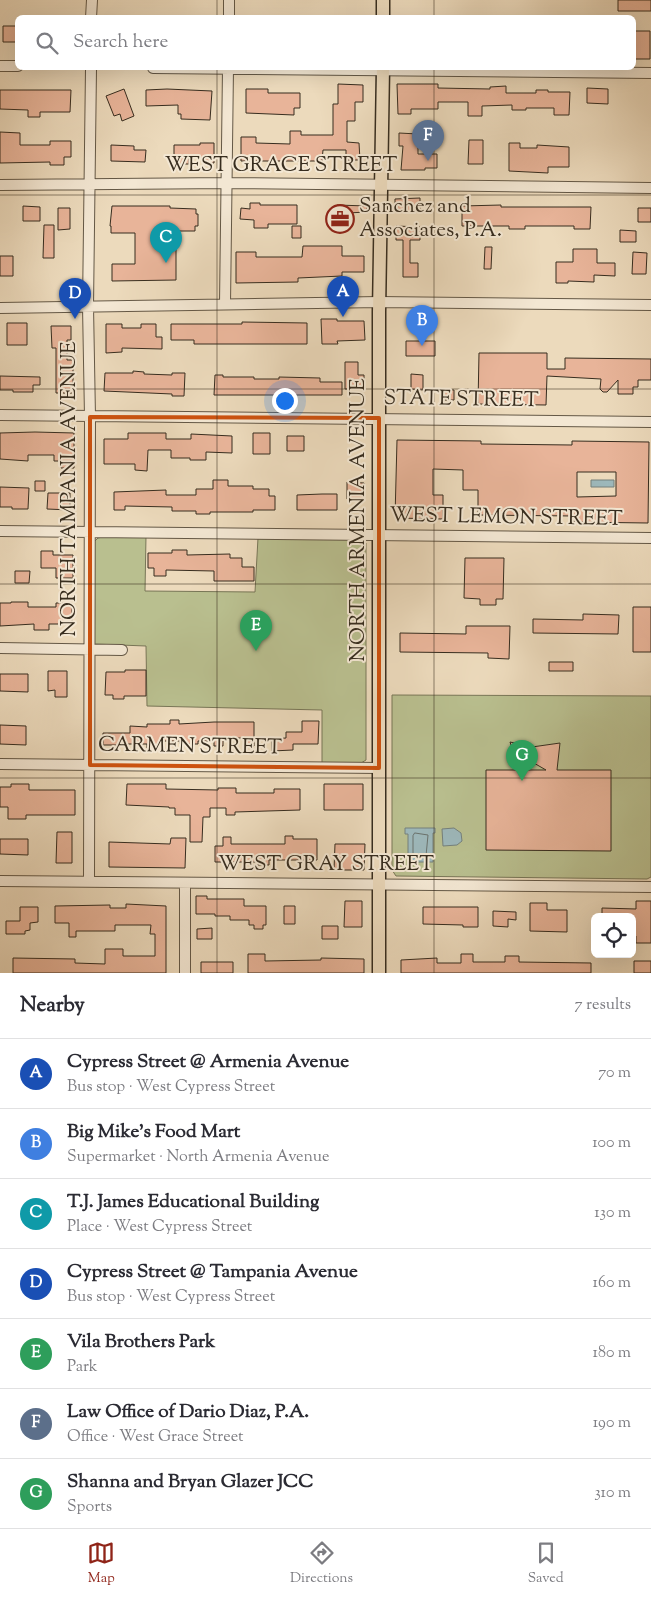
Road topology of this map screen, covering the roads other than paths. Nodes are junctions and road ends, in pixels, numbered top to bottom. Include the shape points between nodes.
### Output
1 (92, 0) edge
2 (229, 0) edge
3 (383, 0) edge
4 (92, 15) edge
5 (229, 15) edge
6 (383, 15) edge
7 (0, 66) edge
8 (15, 66) edge
9 (91, 70) edge
10 (228, 70) edge
11 (382, 70) edge
12 (490, 70) edge
13 (651, 73) edge
14 (90, 183) junction
15 (227, 183) junction
16 (0, 185) edge
17 (381, 185) junction
18 (651, 188) edge
19 (379, 302) junction
20 (225, 304) junction
21 (651, 305) edge
22 (88, 306) junction
23 (0, 308) edge
24 (0, 415) edge
25 (90, 417) junction
26 (379, 418) junction
27 (651, 422) edge
28 (0, 531) edge
29 (90, 532) junction
30 (380, 535) junction
31 (651, 538) edge
32 (0, 648) edge
33 (90, 649) junction
34 (122, 650) dead end
35 (0, 764) edge
36 (90, 765) junction
37 (379, 768) junction
38 (0, 881) edge
39 (89, 881) junction
40 (185, 883) junction
41 (379, 884) junction
42 (651, 887) edge
43 (185, 973) edge
44 (379, 973) edge

1 - 4 street
2 - 5 street
3 - 6 main road
7 - 8 street
9 - 14 street, NORTH TAMPANIA AVENUE
10 - 15 street
11 - 17 main road, NORTH ARMENIA AVENUE
12 - 13 street
14 - 15 street, WEST GRACE STREET
14 - 16 street, WEST GRACE STREET
14 - 22 street, NORTH TAMPANIA AVENUE
15 - 17 street, WEST GRACE STREET
15 - 20 street
17 - 18 street, WEST GRACE STREET
17 - 19 main road, NORTH ARMENIA AVENUE
19 - 20 street
19 - 21 street
19 - 26 main road, NORTH ARMENIA AVENUE
20 - 22 street
22 - 23 street
22 - 25 street, NORTH TAMPANIA AVENUE
24 - 25 street, STATE STREET
25 - 26 street, STATE STREET
25 - 29 street, NORTH TAMPANIA AVENUE
26 - 27 street, STATE STREET
26 - 30 main road, NORTH ARMENIA AVENUE
28 - 29 street, WEST LEMON STREET
29 - 30 street, WEST LEMON STREET
29 - 33 street, NORTH TAMPANIA AVENUE
30 - 31 street, WEST LEMON STREET
30 - 37 main road, NORTH ARMENIA AVENUE
32 - 33 street
33 - 34 street
33 - 36 street, NORTH TAMPANIA AVENUE
35 - 36 street, CARMEN STREET
36 - 37 street, CARMEN STREET
36 - 39 street, NORTH TAMPANIA AVENUE
37 - 41 main road, NORTH ARMENIA AVENUE
38 - 39 street, WEST GRAY STREET
39 - 40 street, WEST GRAY STREET
40 - 41 street, WEST GRAY STREET
40 - 43 street
41 - 42 street, WEST GRAY STREET
41 - 44 main road, NORTH ARMENIA AVENUE

